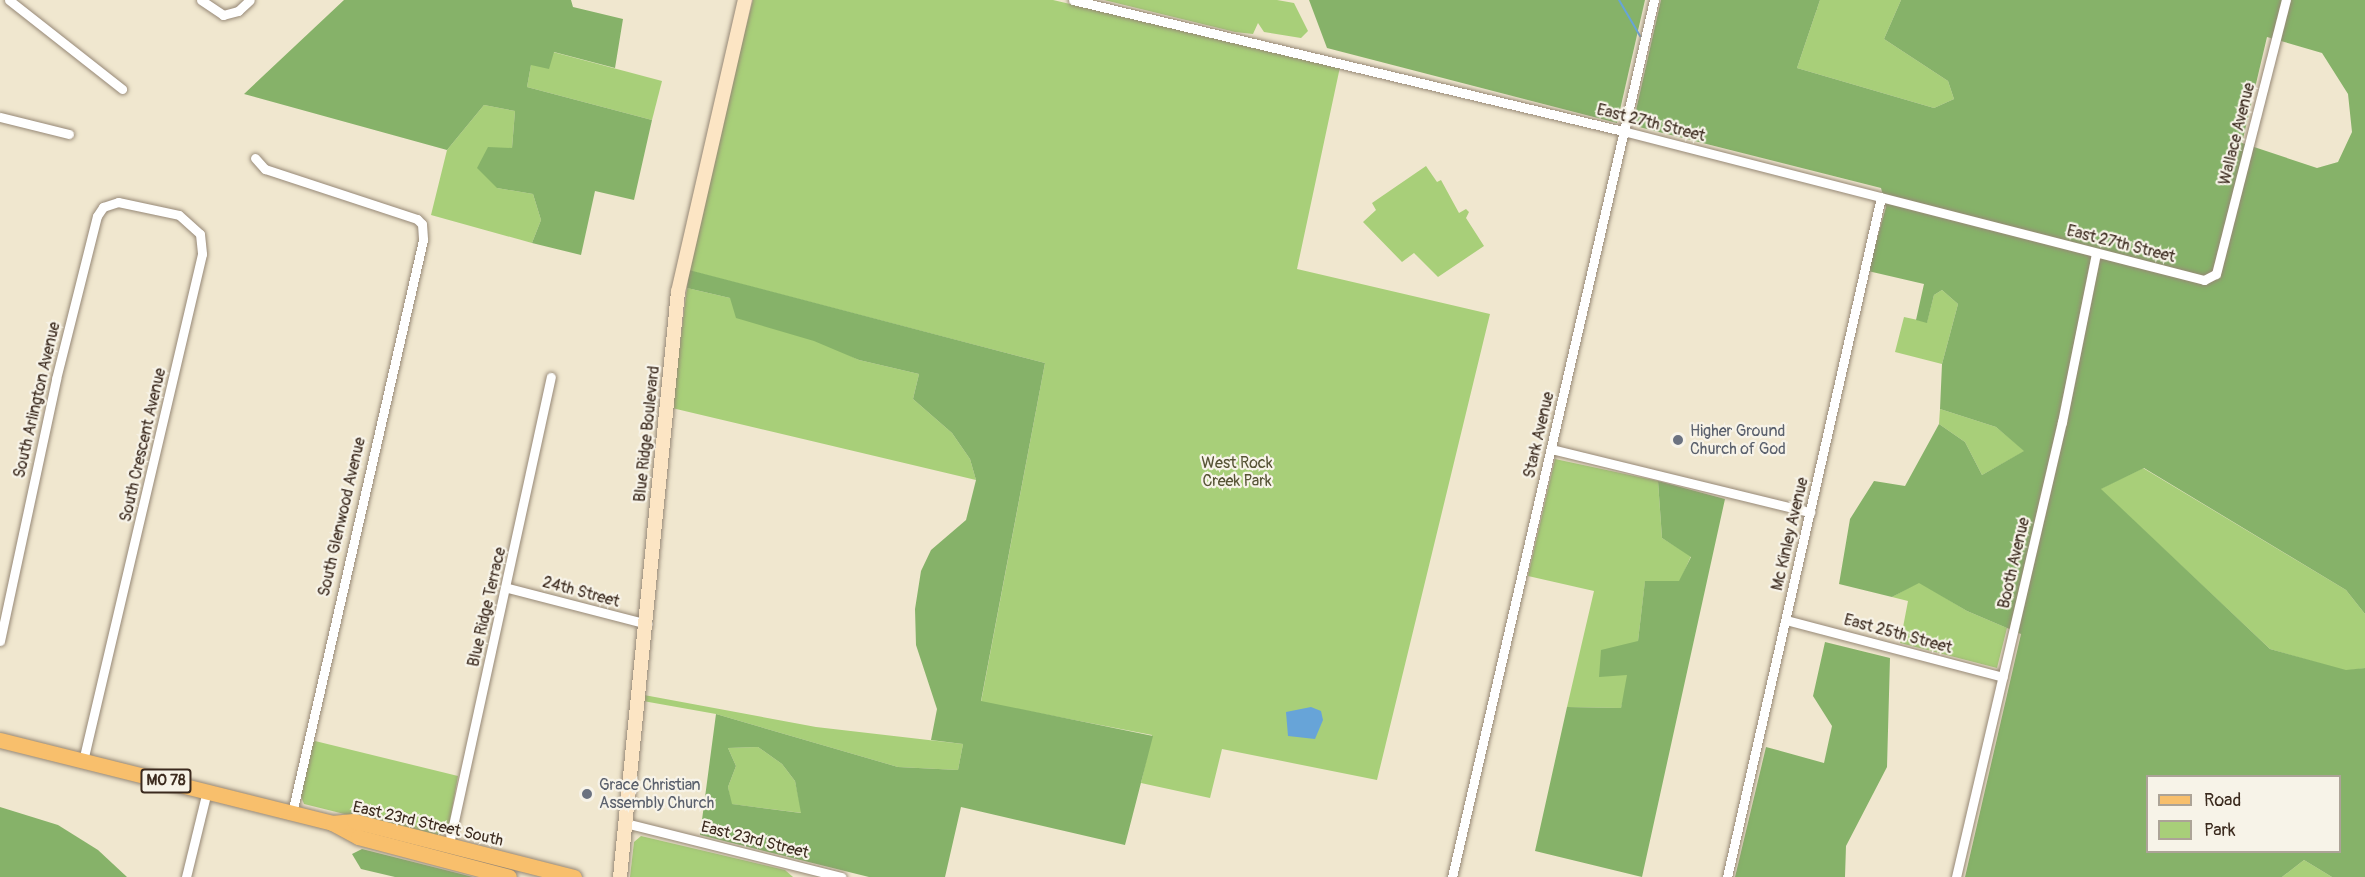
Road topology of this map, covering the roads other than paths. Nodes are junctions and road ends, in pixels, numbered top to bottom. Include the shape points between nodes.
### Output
1 (9, 0) edge
2 (201, 0) edge
3 (250, 0) edge
4 (745, 0) edge
5 (1073, 0) edge
6 (1654, 0) edge
7 (2286, 0) edge
8 (122, 89) dead end
9 (0, 117) edge
10 (1623, 131) junction
11 (69, 134) dead end
12 (255, 158) dead end
13 (1881, 197) junction
14 (107, 205) joint
15 (2096, 254) junction
16 (2217, 274) joint
17 (551, 377) dead end
18 (1551, 449) junction
19 (1810, 512) junction
20 (508, 588) junction
21 (1786, 620) junction
22 (647, 624) junction
23 (0, 641) edge
24 (2003, 677) junction
25 (0, 740) edge
26 (83, 761) junction
27 (207, 791) junction
28 (292, 813) junction
29 (626, 822) junction
30 (332, 823) junction
31 (449, 844) junction
32 (802, 867) junction
33 (620, 872) edge
34 (825, 875) edge
35 (186, 877) edge
36 (509, 877) edge
37 (574, 877) edge
38 (804, 877) edge
39 (842, 877) edge
40 (1452, 877) edge
41 (1727, 877) edge
42 (1956, 877) edge

1 - 8 street
2 - 3 street via 223,15 238,11
4 - 22 main road, Blue Ridge Boulevard via 678,292
5 - 10 street, East 27th Street
6 - 10 street, Stark Avenue
7 - 16 street, Wallace Avenue
9 - 11 street
10 - 13 street, East 27th Street
10 - 18 street, Stark Avenue
12 - 28 street, South Glenwood Avenue via 265,169 417,219 423,240
13 - 15 street, East 27th Street
13 - 19 street, Mc Kinley Avenue
14 - 23 street, South Arlington Avenue via 97,216 56,379
14 - 26 street, South Crescent Avenue via 118,202 179,215 200,234 202,255
15 - 16 street, East 27th Street via 2204,280
15 - 24 street, Booth Avenue
17 - 20 street, Blue Ridge Terrace
18 - 19 street
18 - 40 street, Stark Avenue
19 - 21 street, Mc Kinley Avenue
20 - 22 street, 24th Street
20 - 31 street, Blue Ridge Terrace
21 - 24 street, East 25th Street
21 - 41 street, Mc Kinley Avenue
22 - 29 main road, Blue Ridge Boulevard
24 - 42 street, Booth Avenue
25 - 26 main road, East 23rd Street South / MO 78
26 - 27 main road, East 23rd Street South / MO 78
27 - 28 main road, East 23rd Street South / MO 78
27 - 35 street
28 - 30 main road, East 23rd Street South / MO 78
29 - 32 street, East 23rd Street
29 - 33 main road, Blue Ridge Boulevard
30 - 31 main road, East 23rd Street South / MO 78 via 354,822
30 - 36 main road, East 23rd Street South / MO 78 via 358,837
31 - 37 main road, East 23rd Street South / MO 78
32 - 34 street, East 23rd Street
32 - 38 street
34 - 39 street, East 23rd Street

